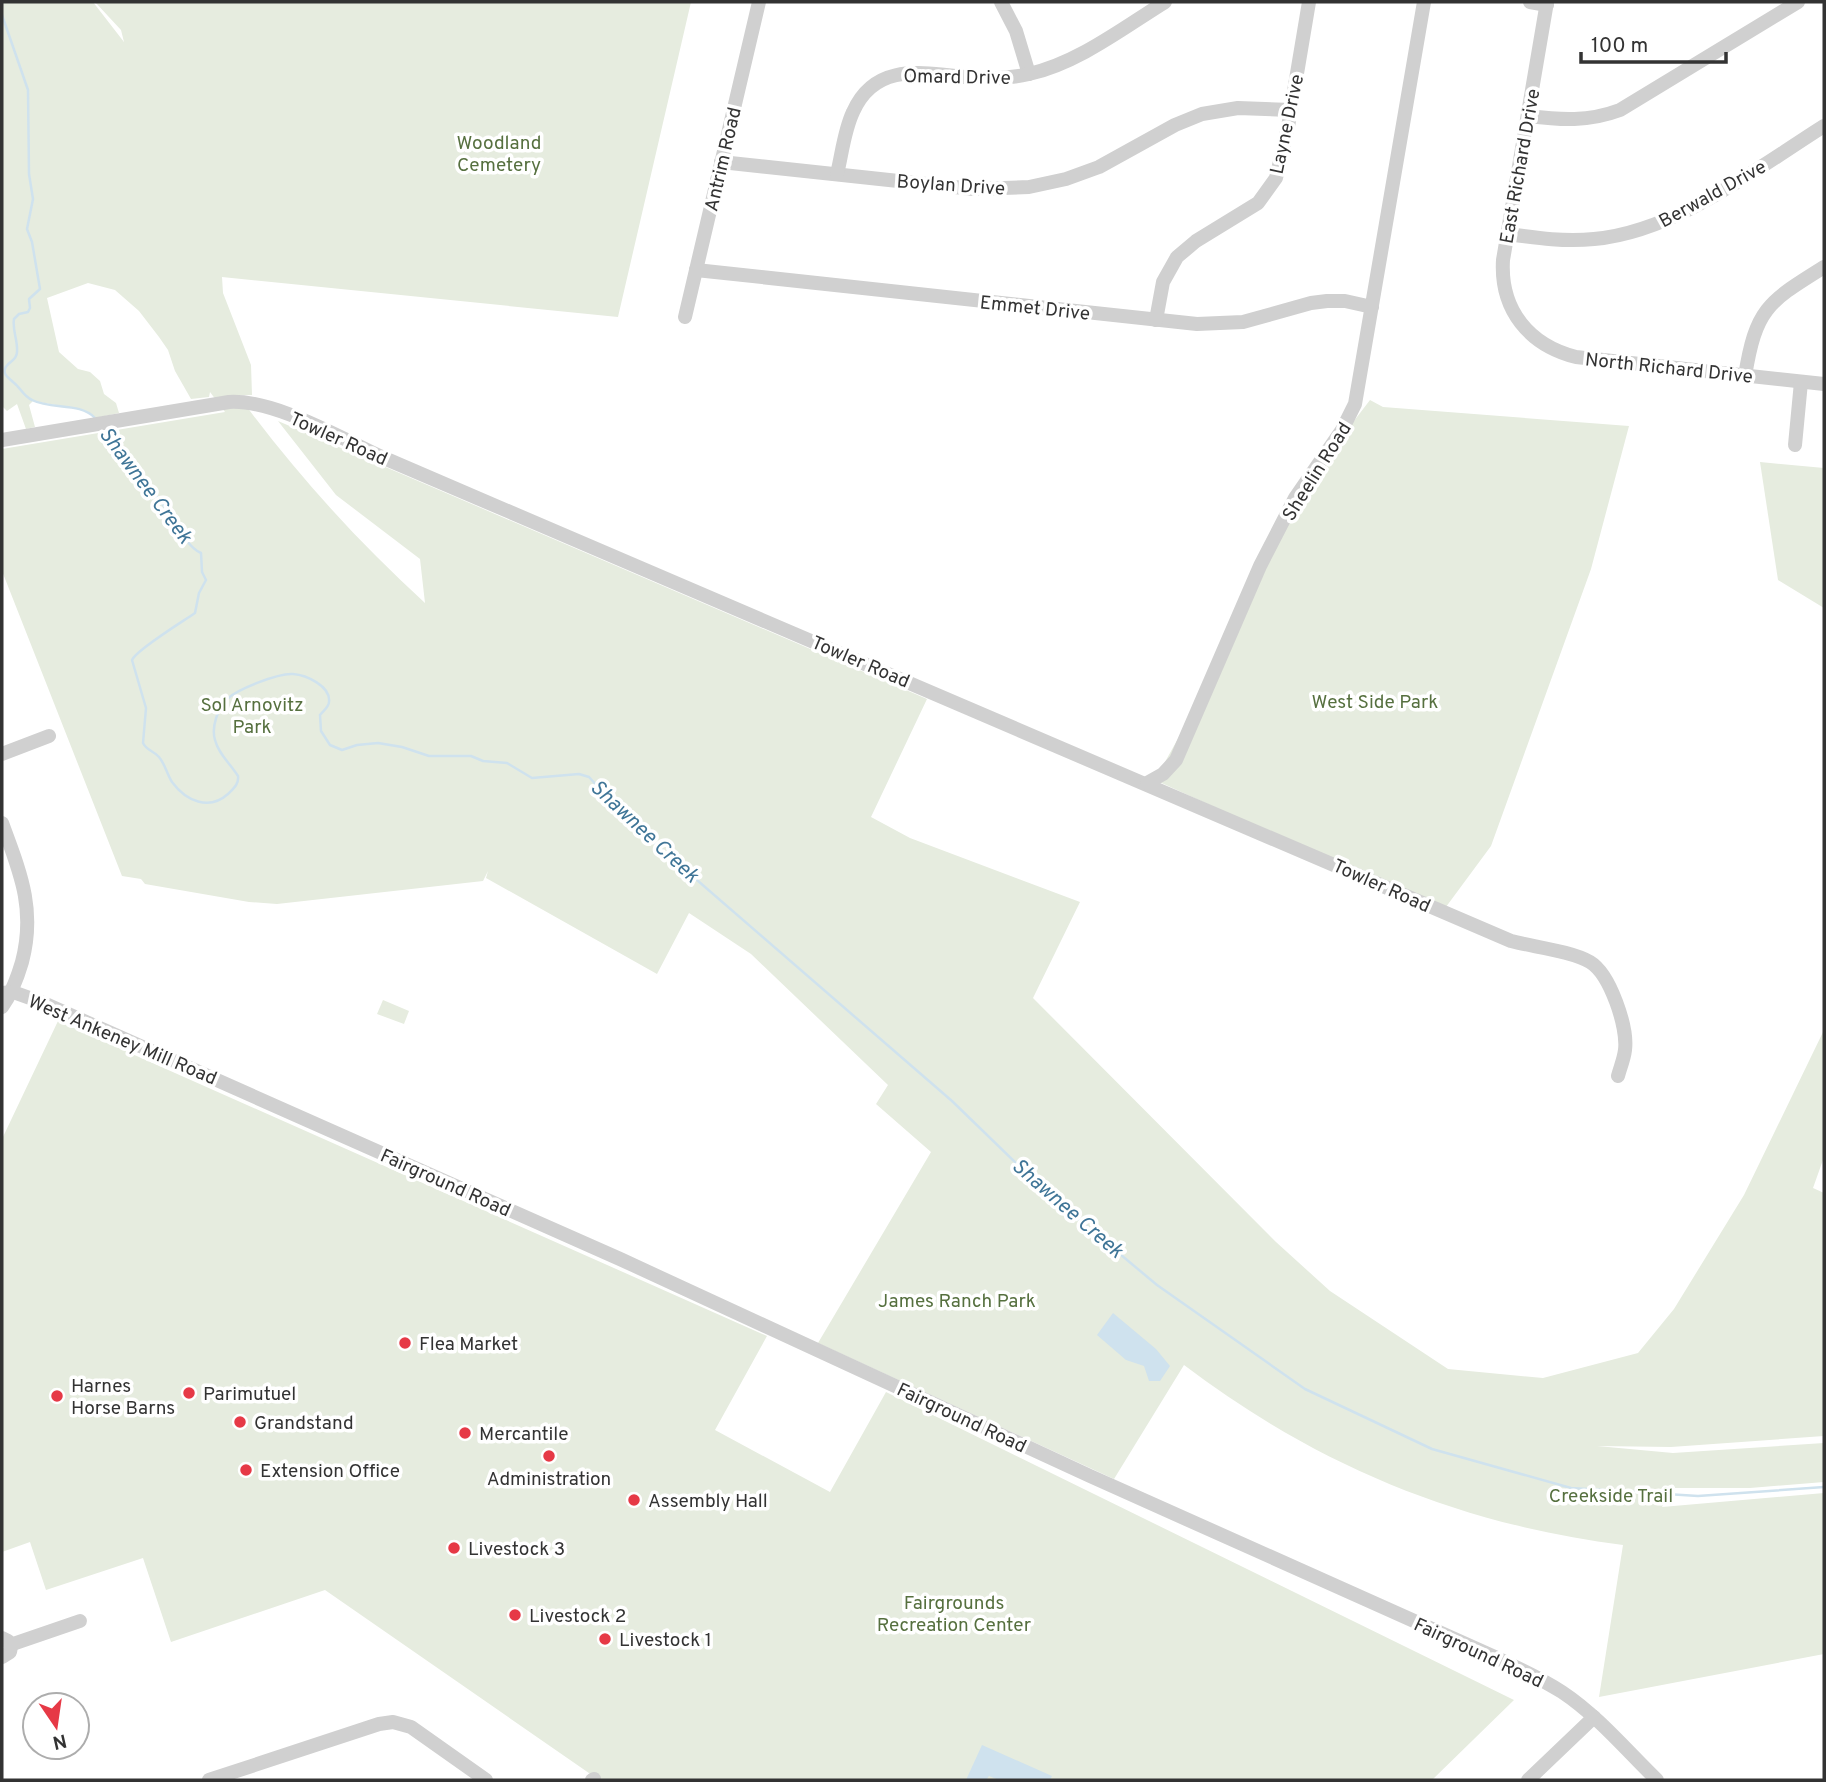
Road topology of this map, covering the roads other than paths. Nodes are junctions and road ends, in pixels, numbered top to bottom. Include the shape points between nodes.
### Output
1 (758, 2) edge
2 (1001, 2) edge
3 (1165, 2) edge
4 (1309, 2) edge
5 (1424, 2) edge
6 (1530, 2) edge
7 (1798, 2) edge
8 (1547, 3) edge
9 (1029, 74) junction
10 (1291, 110) junction
11 (1528, 116) junction
12 (1824, 126) edge
13 (721, 162) junction
14 (837, 174) junction
15 (1508, 234) junction
16 (1824, 267) edge
17 (696, 270) junction
18 (1372, 307) junction
19 (685, 317) dead end
20 (1156, 320) junction
21 (1523, 326) joint
22 (1745, 376) junction
23 (1801, 382) junction
24 (1824, 384) edge
25 (2, 440) edge
26 (1795, 445) dead end
27 (49, 736) dead end
28 (2, 754) edge
29 (1147, 783) junction
30 (2, 823) edge
31 (7, 992) edge
32 (2, 1007) edge
33 (1618, 1076) dead end
34 (243, 1091) joint
35 (80, 1621) dead end
36 (5, 1647) edge
37 (1594, 1717) junction
38 (209, 1780) edge
39 (486, 1780) edge
40 (1528, 1780) edge
41 (1657, 1780) edge

1 - 13 street, Antrim Road
2 - 9 street
3 - 9 street, Omard Drive via 1071,58
4 - 10 street, Layne Drive
5 - 18 street, Sheelin Road
6 - 8 street
7 - 11 street via 1620,110 1578,120
8 - 11 street, East Richard Drive
9 - 14 street, Omard Drive via 995,79 911,72 883,80 866,92 854,109
10 - 14 street, Boylan Drive via 1238,108 1202,114 1099,167 1029,187 973,189
10 - 20 street, Layne Drive via 1280,167 1271,188 1249,210 1177,257 1163,282
11 - 15 street, East Richard Drive
12 - 15 street, Berwald Drive via 1688,211 1651,227 1577,240
13 - 14 street, Boylan Drive
13 - 17 street, Antrim Road
15 - 21 street, East Richard Drive via 1504,285
16 - 22 street via 1770,305 1753,334
17 - 19 street, Antrim Road
17 - 20 street, Emmet Drive
18 - 20 street, Emmet Drive via 1327,301 1228,324
18 - 29 street, Sheelin Road via 1359,391 1350,417 1295,498 1260,566 1176,760
21 - 22 street, North Richard Drive via 1545,346 1576,357
22 - 23 street, North Richard Drive
23 - 24 street, North Richard Drive
23 - 26 street
25 - 29 street, Towler Road via 229,402 270,408
27 - 28 street
29 - 33 street, Towler Road via 1511,941 1591,963 1606,979 1618,1007 1625,1048
30 - 31 street via 22,877 28,915 26,946
31 - 32 street
31 - 34 street, West Ankeney Mill Road via 41,1002
34 - 37 street, Fairground Road via 1499,1659 1551,1685
35 - 36 street
37 - 40 street
37 - 41 street, Fairground Road
38 - 39 street via 393,1722 411,1727

